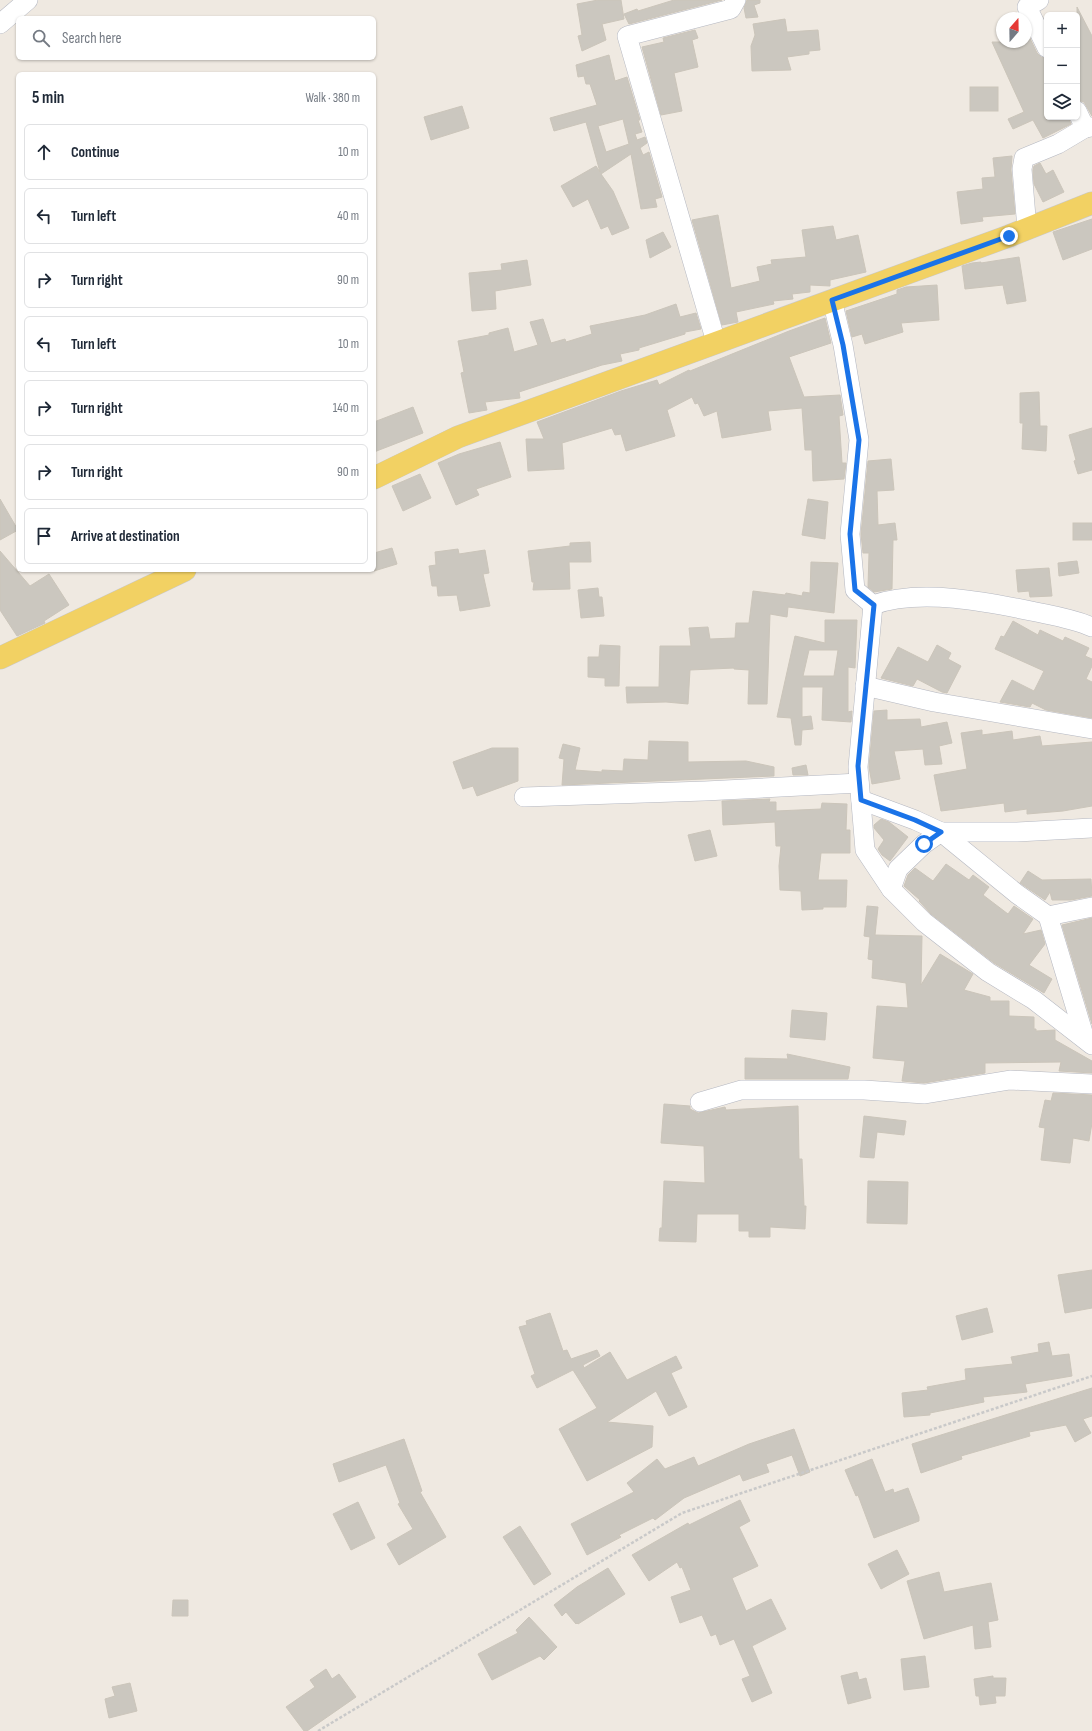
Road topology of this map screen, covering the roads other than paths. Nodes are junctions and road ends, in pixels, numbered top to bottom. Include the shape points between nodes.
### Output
1 (28, 0) edge
2 (736, 0) edge
3 (1033, 3) edge
4 (0, 24) edge
5 (1044, 38) edge
6 (1080, 115) edge
7 (1089, 128) edge
8 (1092, 203) edge
9 (1027, 229) junction
10 (832, 300) junction
11 (716, 342) junction
12 (376, 477) edge
13 (181, 572) edge
14 (874, 605) junction
15 (1092, 627) edge
16 (0, 658) edge
17 (865, 686) junction
18 (1092, 729) edge
19 (860, 791) junction
20 (524, 797) dead end
21 (1092, 828) edge
22 (941, 832) junction
23 (891, 889) junction
24 (1092, 907) edge
25 (1048, 916) junction
26 (1088, 1042) edge
27 (1092, 1084) edge
28 (700, 1102) dead end

1 - 4 street
2 - 11 street via 731,9 627,36
3 - 5 street
6 - 7 street
7 - 9 street via 1024,158 1022,169
8 - 9 main road
9 - 10 main road
10 - 11 main road
10 - 14 street via 843,345 859,440 850,534 855,590
11 - 12 main road via 458,436
13 - 16 main road
14 - 15 street via 887,600 926,596 1000,605 1079,621
14 - 17 street
17 - 18 street via 934,702
17 - 19 street via 858,766
19 - 20 street via 705,791
19 - 22 street
19 - 23 street via 865,850
21 - 22 street via 1017,832
22 - 23 street via 898,869
22 - 25 street
23 - 26 street via 924,922 988,972 1034,1000
24 - 25 street
25 - 26 street
27 - 28 street via 1010,1080 925,1094 864,1090 741,1090

